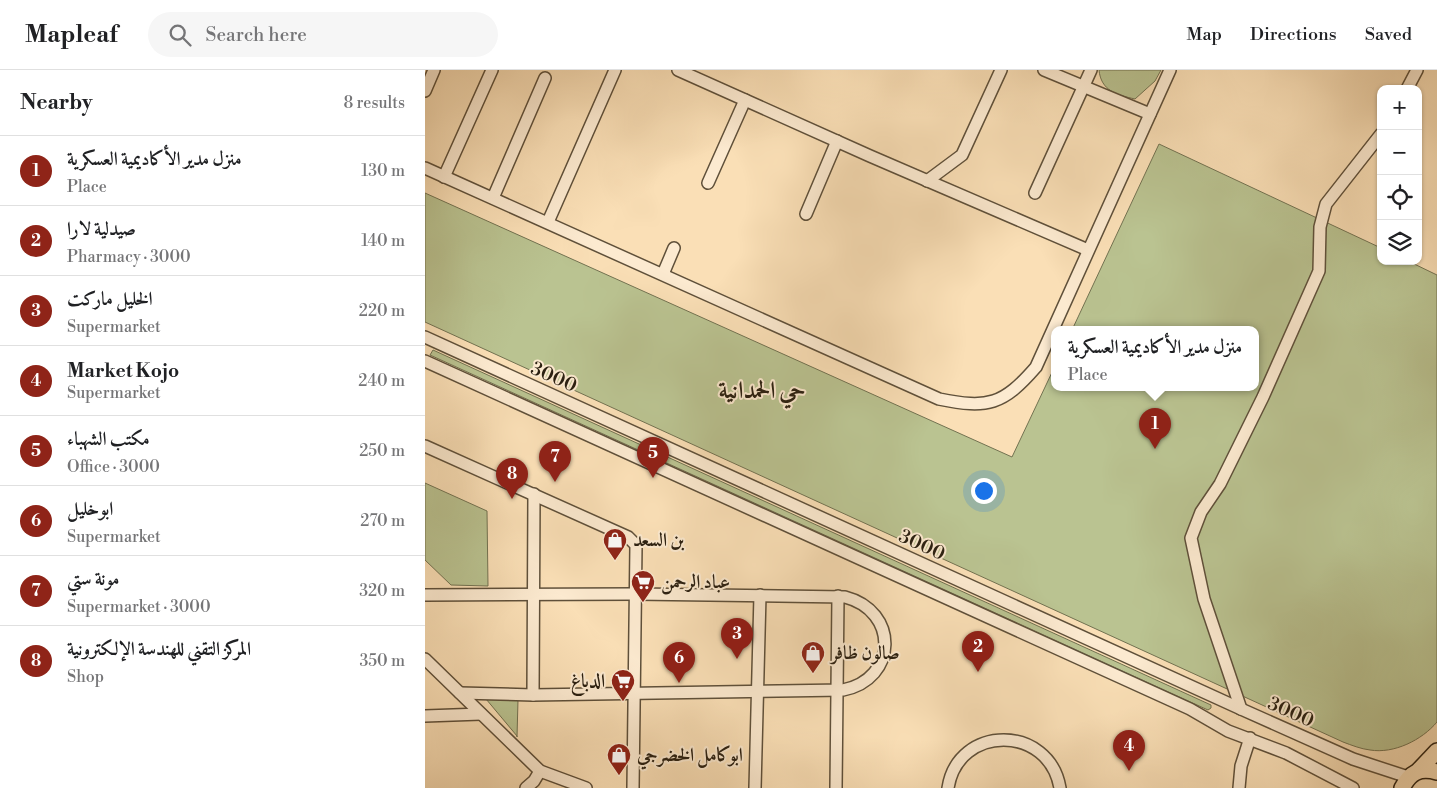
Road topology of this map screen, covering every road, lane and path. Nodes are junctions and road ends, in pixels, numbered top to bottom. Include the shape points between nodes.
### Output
1 (434, 70) edge
2 (492, 70) edge
3 (615, 70) edge
4 (677, 70) edge
5 (1001, 70) edge
6 (1043, 70) edge
7 (1091, 70) edge
8 (1170, 70) edge
9 (1417, 70) edge
10 (545, 78) dead end
11 (1409, 85) edge
12 (1084, 87) junction
13 (425, 91) edge
14 (745, 100) junction
15 (1150, 114) junction
16 (1377, 139) edge
17 (837, 141) junction
18 (425, 168) edge
19 (445, 177) junction
20 (927, 180) junction
21 (708, 182) dead end
22 (1035, 193) dead end
23 (493, 198) junction
24 (806, 214) dead end
25 (548, 222) junction
26 (674, 248) dead end
27 (1088, 250) junction
28 (663, 274) junction
29 (1054, 326) edge
30 (1051, 333) edge
31 (426, 342) edge
32 (425, 361) edge
33 (425, 446) edge
34 (534, 494) junction
35 (533, 594) junction
36 (636, 594) junction
37 (425, 595) edge
38 (760, 596) junction
39 (838, 596) junction
40 (425, 659) edge
41 (836, 691) junction
42 (757, 692) junction
43 (460, 693) junction
44 (634, 694) junction
45 (533, 696) junction
46 (1241, 709) junction
47 (481, 714) junction
48 (425, 716) edge
49 (1250, 738) junction
50 (1437, 751) edge
51 (540, 771) junction
52 (1437, 772) edge
53 (1410, 778) edge
54 (527, 788) edge
55 (587, 788) edge
56 (633, 788) edge
57 (755, 788) edge
58 (836, 788) edge
59 (948, 788) edge
60 (1059, 788) edge
61 (1239, 788) edge
62 (1353, 788) edge

1 - 13 street
2 - 19 street
3 - 25 street
4 - 14 street
5 - 20 street via 962,155
6 - 12 street
7 - 12 street
8 - 15 street
9 - 11 street
10 - 23 street
12 - 15 street
12 - 22 street
14 - 17 street
14 - 21 street
15 - 27 street
16 - 46 street via 1327,204 1320,227 1319,271 1263,398 1220,484 1201,512 1191,538 1204,599
17 - 20 street
17 - 24 street
18 - 19 street
19 - 23 street
20 - 27 street
23 - 25 street
25 - 28 street
26 - 28 street
27 - 29 street
28 - 30 street via 939,399 966,405 988,404 1006,396 1023,382 1036,367
31 - 46 street, 3000
32 - 49 street, 3000
33 - 34 street
34 - 35 street
34 - 36 street via 628,537 637,551
35 - 36 street
35 - 37 street
35 - 45 street
36 - 38 street
36 - 44 street
38 - 39 street
38 - 42 street
39 - 41 street
39 - 41 street via 853,599 872,611 880,623 885,645 882,660 870,678 858,686
40 - 43 street
41 - 42 street
41 - 58 street
42 - 44 street
42 - 57 street
43 - 45 street
43 - 47 street
44 - 45 street
44 - 56 street
46 - 53 street, 3000 via 1353,759
47 - 48 street
47 - 51 street
49 - 61 street via 1241,766
49 - 62 street, 3000
50 - 53 main road
51 - 54 street
51 - 55 street
52 - 53 main road
59 - 60 street via 954,769 964,756 978,745 1003,739 1021,742 1043,755 1053,769

